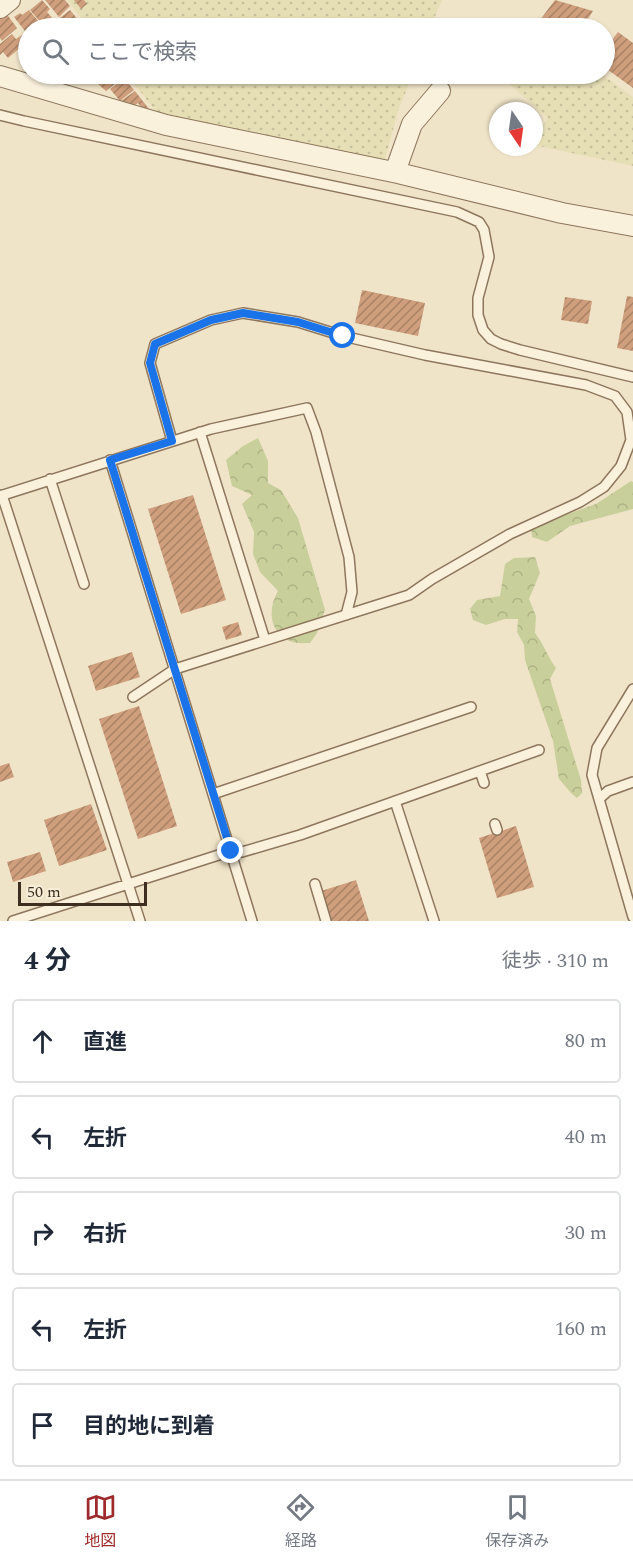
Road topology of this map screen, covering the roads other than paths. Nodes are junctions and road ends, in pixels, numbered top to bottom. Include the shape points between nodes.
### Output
1 (10, 0) edge
2 (0, 8) edge
3 (0, 76) edge
4 (18, 81) edge
5 (27, 84) edge
6 (440, 90) dead end
7 (0, 115) edge
8 (395, 172) junction
9 (633, 226) edge
10 (633, 377) edge
11 (200, 432) junction
12 (172, 441) junction
13 (110, 460) junction
14 (50, 480) junction
15 (1, 496) edge
16 (84, 584) dead end
17 (346, 615) junction
18 (265, 640) junction
19 (175, 669) junction
20 (633, 689) edge
21 (133, 697) dead end
22 (471, 707) dead end
23 (539, 750) dead end
24 (480, 771) junction
25 (633, 782) edge
26 (484, 783) dead end
27 (213, 794) junction
28 (599, 799) junction
29 (395, 801) junction
30 (231, 851) junction
31 (128, 883) junction
32 (315, 884) dead end
33 (633, 917) edge
34 (13, 921) edge
35 (140, 921) edge
36 (252, 921) edge
37 (326, 921) edge
38 (434, 921) edge

1 - 2 street
3 - 4 street
5 - 8 street via 166,125
6 - 8 street via 412,124
7 - 10 lane via 457,212 479,222 484,230 489,257 478,298 478,315 491,339 520,350
8 - 9 street via 562,213
11 - 12 lane
11 - 17 lane via 307,408 349,557 352,592
11 - 18 lane
12 - 13 lane
12 - 17 lane via 150,363 155,344 211,320 243,313 298,322 425,356 586,385 615,396 627,412 631,440 621,466 604,487 510,534 409,595
13 - 14 lane
13 - 19 lane
14 - 15 lane
14 - 16 lane
15 - 31 lane
17 - 18 lane
18 - 19 lane
19 - 21 lane
19 - 27 lane
20 - 28 lane via 597,748 592,775
22 - 27 lane
23 - 24 lane
24 - 26 lane
24 - 29 lane
25 - 28 lane via 608,791
27 - 30 lane
28 - 33 lane
29 - 30 lane via 242,852
29 - 38 lane
30 - 31 lane
30 - 36 lane
31 - 34 lane
31 - 35 lane
32 - 37 lane

